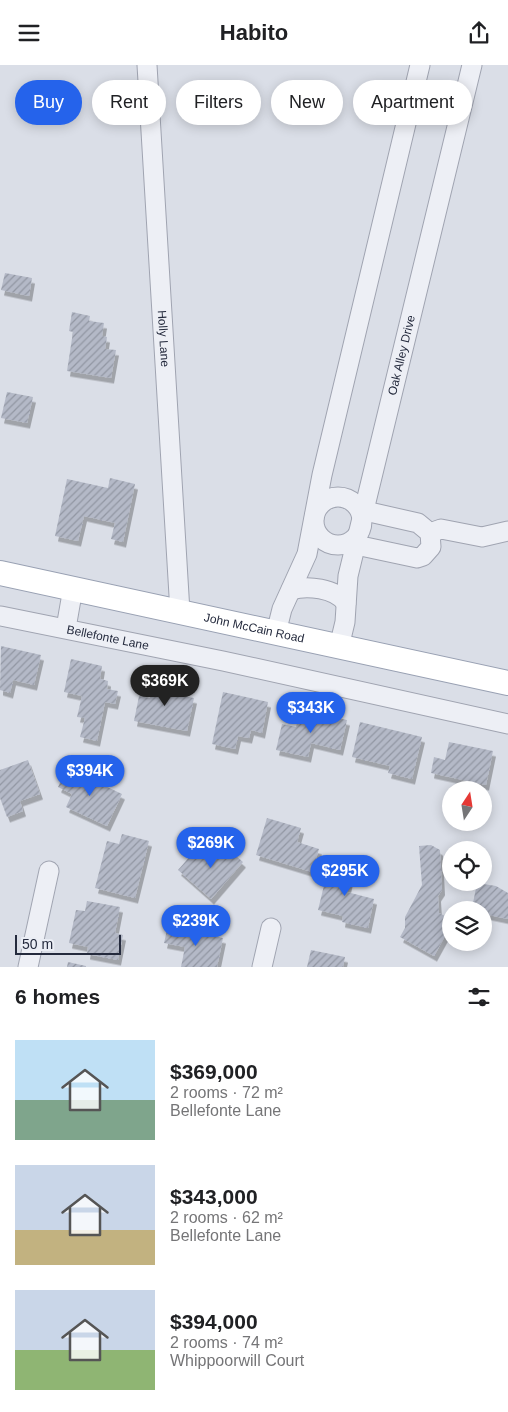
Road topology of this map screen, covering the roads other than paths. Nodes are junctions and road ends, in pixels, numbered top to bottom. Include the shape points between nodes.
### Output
1 (147, 65) edge
2 (420, 65) edge
3 (472, 65) edge
4 (315, 513) junction
5 (363, 518) junction
6 (508, 531) edge
7 (430, 533) junction
8 (356, 545) junction
9 (0, 573) edge
10 (73, 589) junction
11 (291, 590) junction
12 (346, 603) junction
13 (180, 612) junction
14 (1, 616) edge
15 (66, 628) junction
16 (276, 633) junction
17 (338, 647) junction
18 (508, 683) edge
19 (508, 724) edge
20 (49, 871) dead end
21 (271, 927) dead end
22 (28, 967) edge
23 (262, 967) edge

1 - 13 street, Holly Lane
2 - 4 street
3 - 5 street, Oak Alley Drive
4 - 5 street via 324,501 332,497 348,499
4 - 5 street via 319,535 331,544 347,543 358,533
4 - 11 street via 307,554
5 - 7 street via 418,523
5 - 8 street, Oak Alley Drive
6 - 7 street via 482,537 441,529
7 - 8 street via 430,547 417,558
8 - 12 street, Oak Alley Drive via 348,576
9 - 10 main road, John McCain Road
10 - 13 main road, John McCain Road
10 - 15 street
11 - 12 street via 310,588 332,593
11 - 16 street
12 - 17 street, Oak Alley Drive
13 - 16 main road, John McCain Road
14 - 15 street, Bellefonte Lane
15 - 19 street, Bellefonte Lane
16 - 17 main road, John McCain Road
17 - 18 main road, John McCain Road
20 - 22 street
21 - 23 street

